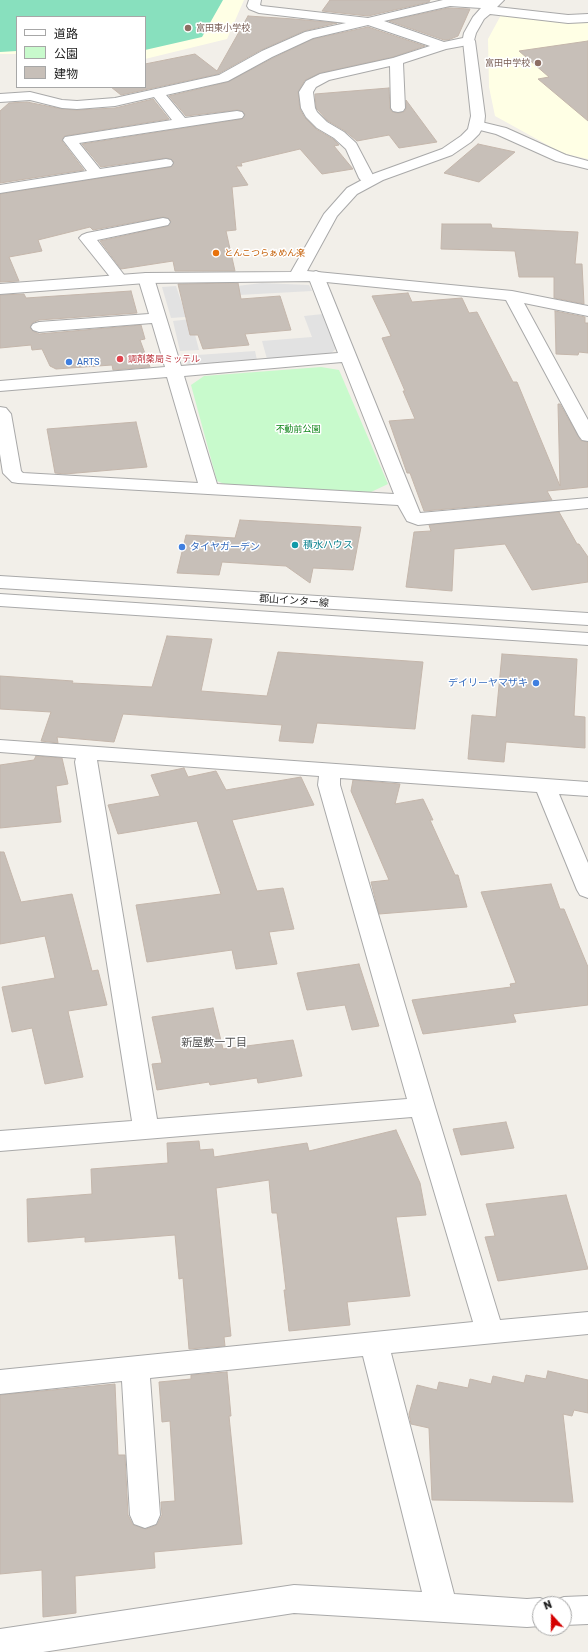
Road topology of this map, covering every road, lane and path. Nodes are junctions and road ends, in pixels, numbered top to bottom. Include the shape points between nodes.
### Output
1 (255, 0) edge
2 (492, 5) edge
3 (588, 18) edge
4 (369, 21) junction
5 (469, 41) junction
6 (443, 46) junction
7 (396, 61) junction
8 (158, 93) junction
9 (0, 98) edge
10 (398, 108) dead end
11 (237, 115) dead end
12 (181, 123) junction
13 (477, 125) junction
14 (166, 163) dead end
15 (588, 165) edge
16 (96, 174) junction
17 (369, 181) junction
18 (0, 189) edge
19 (163, 222) dead end
20 (297, 275) junction
21 (316, 276) junction
22 (146, 278) junction
23 (120, 280) junction
24 (0, 289) edge
25 (512, 296) junction
26 (588, 311) edge
27 (158, 318) junction
28 (39, 327) dead end
29 (348, 357) junction
30 (175, 372) junction
31 (0, 386) edge
32 (0, 412) edge
33 (588, 436) edge
34 (209, 488) junction
35 (405, 500) junction
36 (588, 503) edge
37 (0, 582) edge
38 (0, 600) edge
39 (588, 619) edge
40 (588, 639) edge
41 (0, 746) edge
42 (88, 752) junction
43 (330, 771) junction
44 (545, 786) junction
45 (588, 789) edge
46 (588, 890) edge
47 (422, 1107) junction
48 (146, 1129) junction
49 (0, 1142) edge
50 (588, 1323) edge
51 (490, 1332) junction
52 (374, 1343) junction
53 (135, 1368) junction
54 (0, 1382) edge
55 (145, 1515) dead end
56 (442, 1608) junction
57 (588, 1610) edge
58 (572, 1611) edge
59 (532, 1613) edge
60 (0, 1644) edge

1 - 4 street via 253,6 259,9
2 - 3 street via 568,19
2 - 4 street via 450,2
2 - 5 street via 473,25
4 - 6 street
4 - 8 street via 309,35 223,78
5 - 6 street
5 - 13 street
6 - 7 street
7 - 10 street
7 - 17 street via 325,77 311,84 306,92 311,114 351,146
8 - 9 street via 97,105 62,104 30,96
8 - 12 street
11 - 12 street
12 - 16 street via 70,140
13 - 15 street via 500,131 561,158
13 - 17 street via 466,140 447,152
14 - 16 street
16 - 18 street
17 - 20 street via 352,191 331,214
19 - 23 street via 87,238
20 - 21 street
20 - 22 street
21 - 25 street
21 - 29 street
22 - 23 street
22 - 27 street
23 - 24 street
25 - 26 street
25 - 33 street
27 - 28 street
27 - 30 street
29 - 30 street
29 - 35 street
30 - 31 street
30 - 34 street
32 - 34 street via 12,473 18,478
34 - 35 street
35 - 36 street via 414,517 418,519
37 - 39 street, 郡山インター線
38 - 40 street
41 - 42 street
42 - 43 street
42 - 48 street via 86,762
43 - 44 street
43 - 47 street via 329,785
44 - 45 street
44 - 46 street
47 - 48 street
47 - 51 street
48 - 49 street
50 - 51 street
51 - 52 street
52 - 53 street
52 - 56 street
53 - 54 street
53 - 55 street
56 - 59 street
56 - 60 street via 294,1599
57 - 58 street

